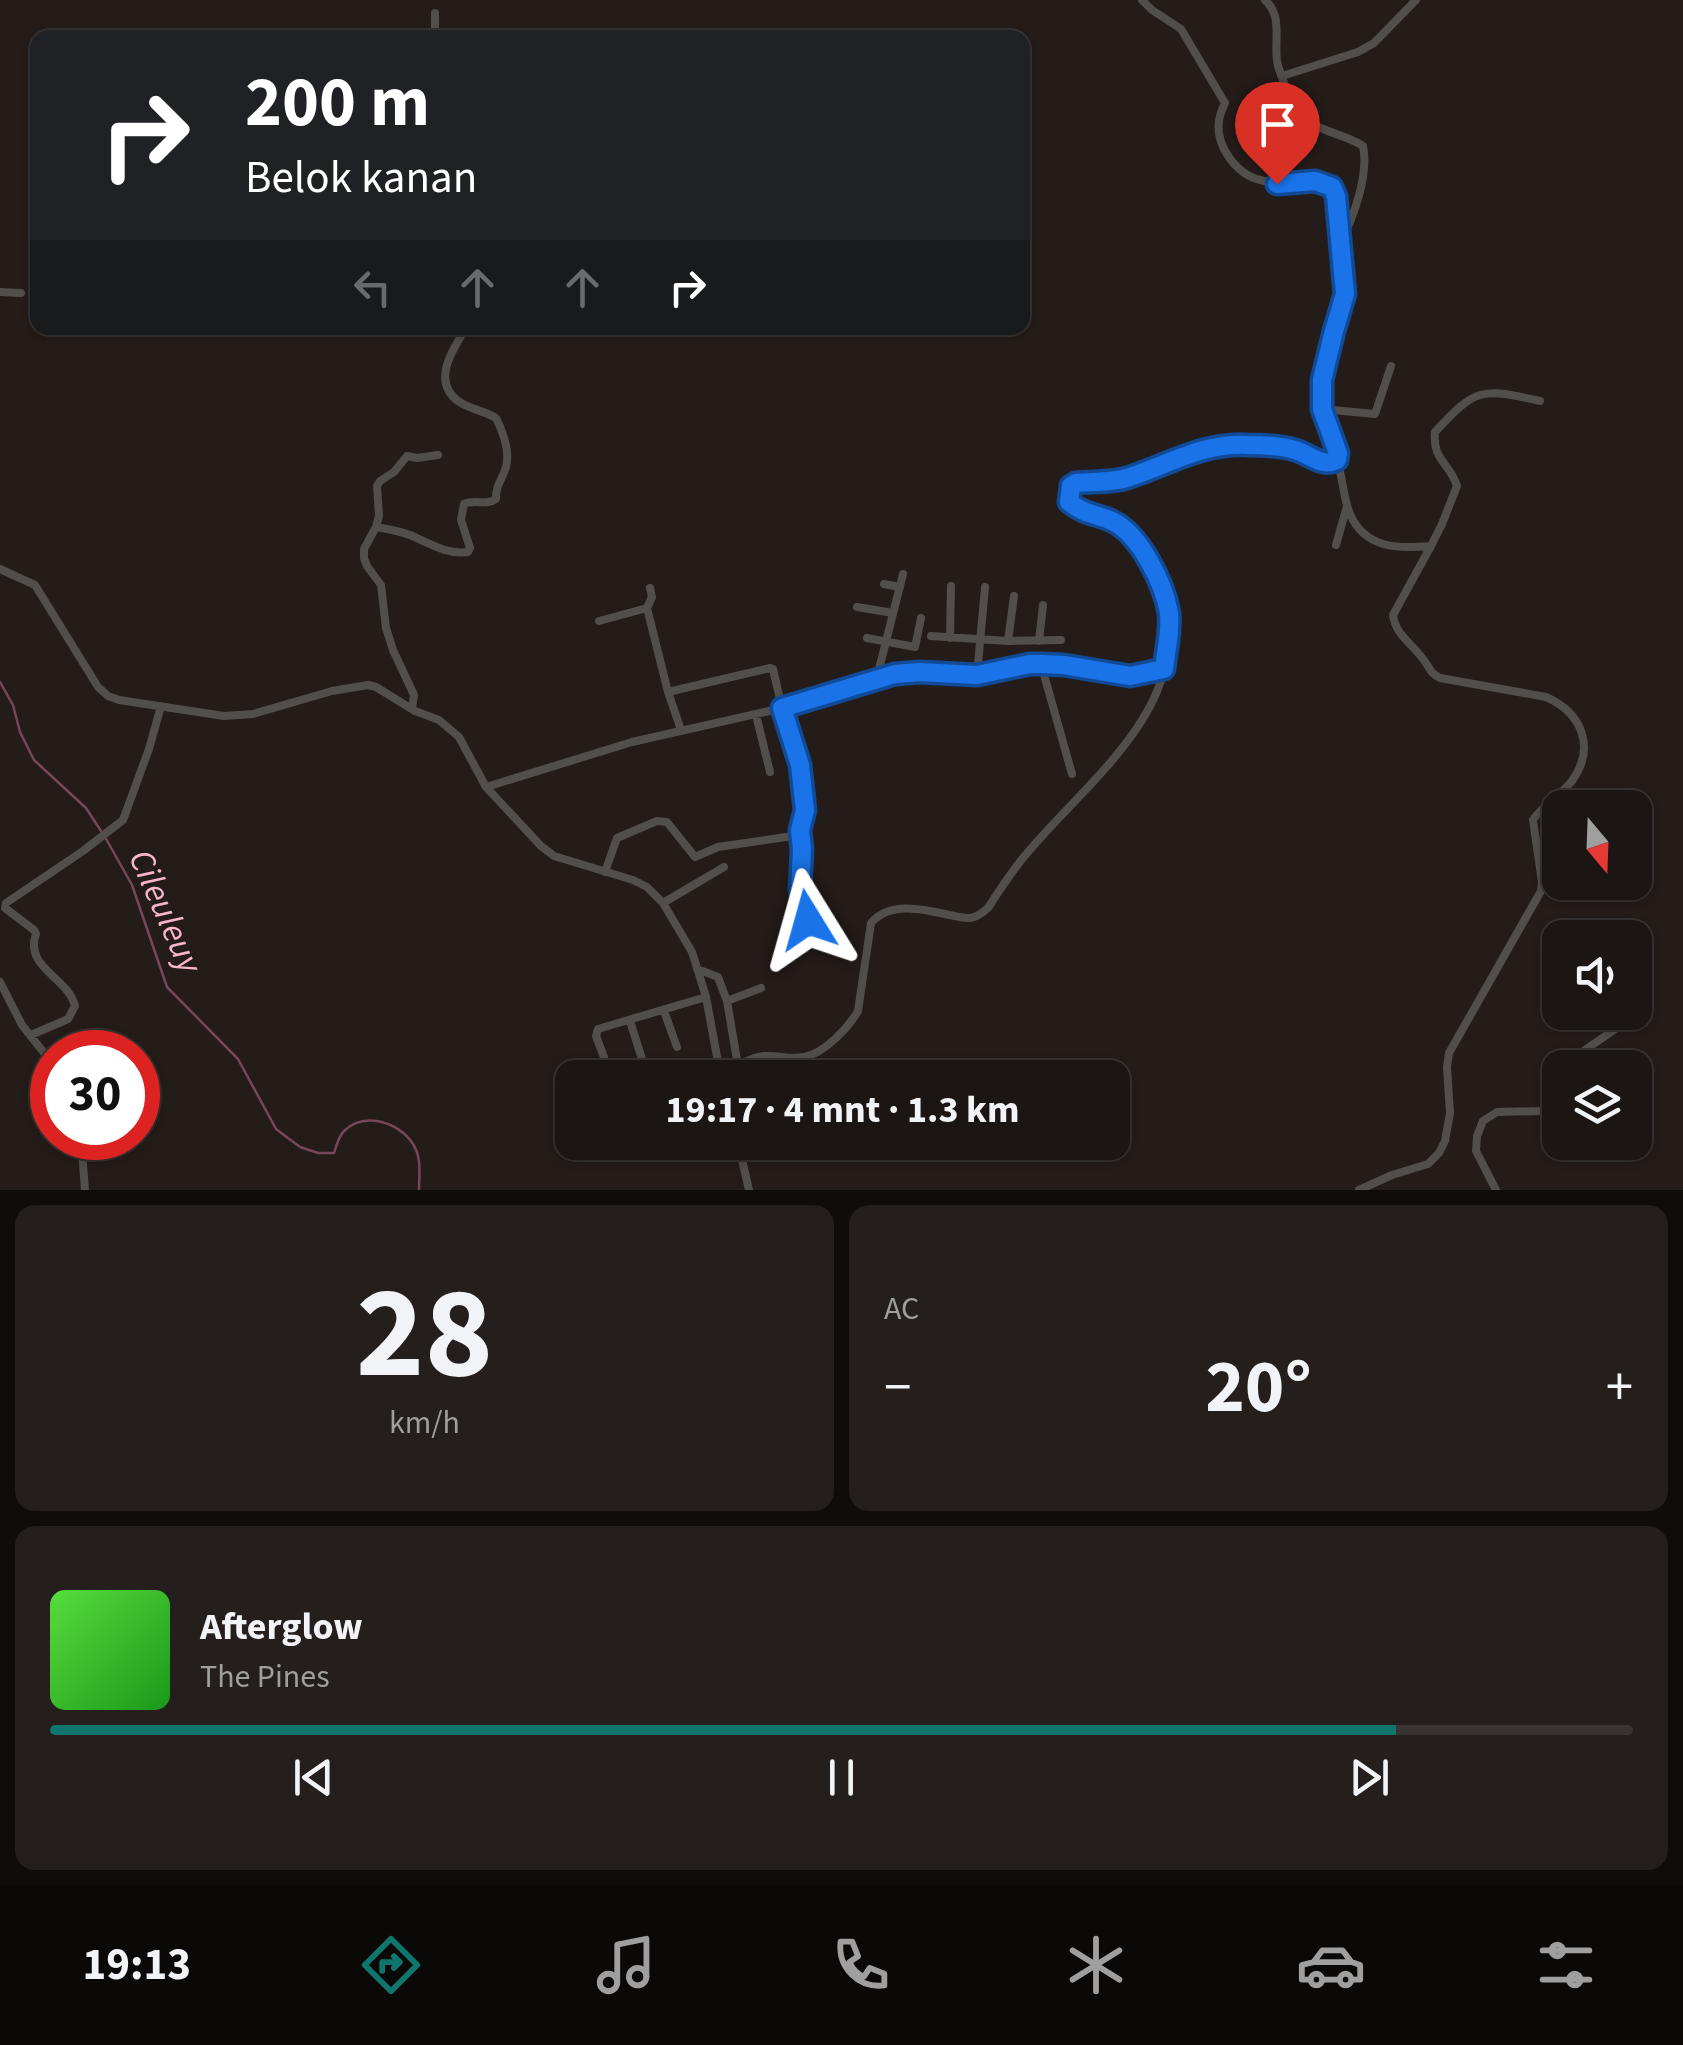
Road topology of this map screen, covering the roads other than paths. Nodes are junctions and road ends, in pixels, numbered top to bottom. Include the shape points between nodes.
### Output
1 (1142, 0) edge
2 (1265, 0) edge
3 (1416, 0) edge
4 (434, 13) dead end
5 (435, 30) edge
6 (1282, 76) junction
7 (1340, 242) junction
8 (0, 292) edge
9 (21, 294) dead end
10 (462, 335) edge
11 (1391, 366) dead end
12 (1540, 400) dead end
13 (1322, 409) junction
14 (438, 455) dead end
15 (1337, 460) junction
16 (1348, 506) junction
17 (376, 527) junction
18 (1336, 545) dead end
19 (1431, 546) junction
20 (0, 569) edge
21 (903, 574) dead end
22 (884, 584) dead end
23 (951, 586) dead end
24 (900, 587) junction
25 (985, 587) dead end
26 (650, 588) dead end
27 (1014, 596) dead end
28 (1043, 605) dead end
29 (857, 607) dead end
30 (647, 608) junction
31 (893, 613) junction
32 (921, 618) dead end
33 (598, 621) dead end
34 (931, 636) dead end
35 (867, 638) dead end
36 (950, 638) junction
37 (980, 638) junction
38 (1039, 640) junction
39 (1061, 640) dead end
40 (1008, 641) junction
41 (887, 642) junction
42 (1042, 664) junction
43 (1164, 669) junction
44 (977, 675) junction
45 (876, 680) junction
46 (668, 692) junction
47 (162, 706) junction
48 (412, 708) junction
49 (782, 708) junction
50 (756, 715) junction
51 (682, 730) junction
52 (770, 772) dead end
53 (1072, 774) dead end
54 (486, 787) junction
55 (800, 834) junction
56 (724, 867) dead end
57 (605, 872) junction
58 (662, 903) junction
59 (808, 920) dead end
60 (697, 968) junction
61 (0, 982) edge
62 (760, 988) dead end
63 (706, 998) junction
64 (727, 1001) junction
65 (664, 1011) junction
66 (630, 1021) junction
67 (42, 1030) edge
68 (1614, 1030) edge
69 (30, 1035) edge
70 (676, 1046) dead end
71 (1585, 1050) edge
72 (604, 1057) dead end
73 (642, 1060) edge
74 (718, 1060) edge
75 (737, 1060) edge
76 (753, 1060) edge
77 (1542, 1111) edge
78 (82, 1160) edge
79 (742, 1160) edge
80 (84, 1190) edge
81 (750, 1190) edge
82 (1359, 1190) edge
83 (1496, 1190) edge

1 - 7 street via 1182,29 1220,94 1221,140 1240,170 1277,184 1315,181 1332,187
2 - 6 street via 1276,17
3 - 6 street via 1374,43
4 - 5 street
6 - 7 street via 1308,120 1363,146 1356,204
7 - 13 street via 1345,294 1322,380
8 - 9 street
10 - 17 street via 444,379 457,400 491,414 501,428 507,463 496,499 464,504 461,520 470,548 462,554
11 - 13 street via 1375,414
12 - 19 street via 1479,393 1435,432 1435,451 1457,486
13 - 15 street
14 - 17 street via 407,456 381,478
15 - 16 street
15 - 43 street via 1325,464 1294,450 1217,445 1130,477 1071,486 1069,502 1114,522 1149,560 1168,612
16 - 18 street
16 - 19 street via 1356,525 1380,544
17 - 48 street via 364,558 381,585 386,628 414,695
19 - 82 street via 1394,609 1396,630 1436,677 1557,702 1579,723 1583,746 1572,780 1533,820 1539,895 1450,1054 1443,1147 1428,1164
20 - 47 street via 35,586 108,696
21 - 24 street
22 - 24 street
23 - 36 street
24 - 31 street
25 - 37 street
26 - 30 street
27 - 40 street
28 - 38 street
29 - 31 street
30 - 33 street
30 - 46 street
31 - 41 street
32 - 41 street via 914,647
34 - 36 street
35 - 41 street
36 - 37 street
37 - 40 street
37 - 44 street
38 - 39 street
38 - 40 street
41 - 45 street
42 - 43 street via 1130,676
42 - 44 street
42 - 53 street
43 - 76 street via 1141,725 1024,856 988,908 971,918 906,909 880,914 870,923 852,1022 804,1058
44 - 45 street via 919,672
45 - 49 street
46 - 49 street via 770,668
46 - 51 street
47 - 48 street via 252,714 368,684
47 - 67 street via 126,815 6,904 34,930 37,961 67,988 75,1006 68,1019
48 - 54 street via 459,737
49 - 50 street
49 - 55 street via 800,765
50 - 51 street
50 - 52 street
51 - 54 street
54 - 57 street via 554,856
55 - 57 street via 718,846 695,857 667,822 657,822 617,838
55 - 59 street via 800,890
56 - 58 street
57 - 58 street via 647,887
58 - 60 street
60 - 63 street
60 - 64 street via 718,977
61 - 69 street
62 - 64 street
63 - 65 street
63 - 74 street
64 - 75 street
65 - 66 street
65 - 70 street
66 - 72 street via 596,1031
66 - 73 street
68 - 71 street
77 - 83 street via 1503,1110 1483,1121 1476,1152
78 - 80 street
79 - 81 street

